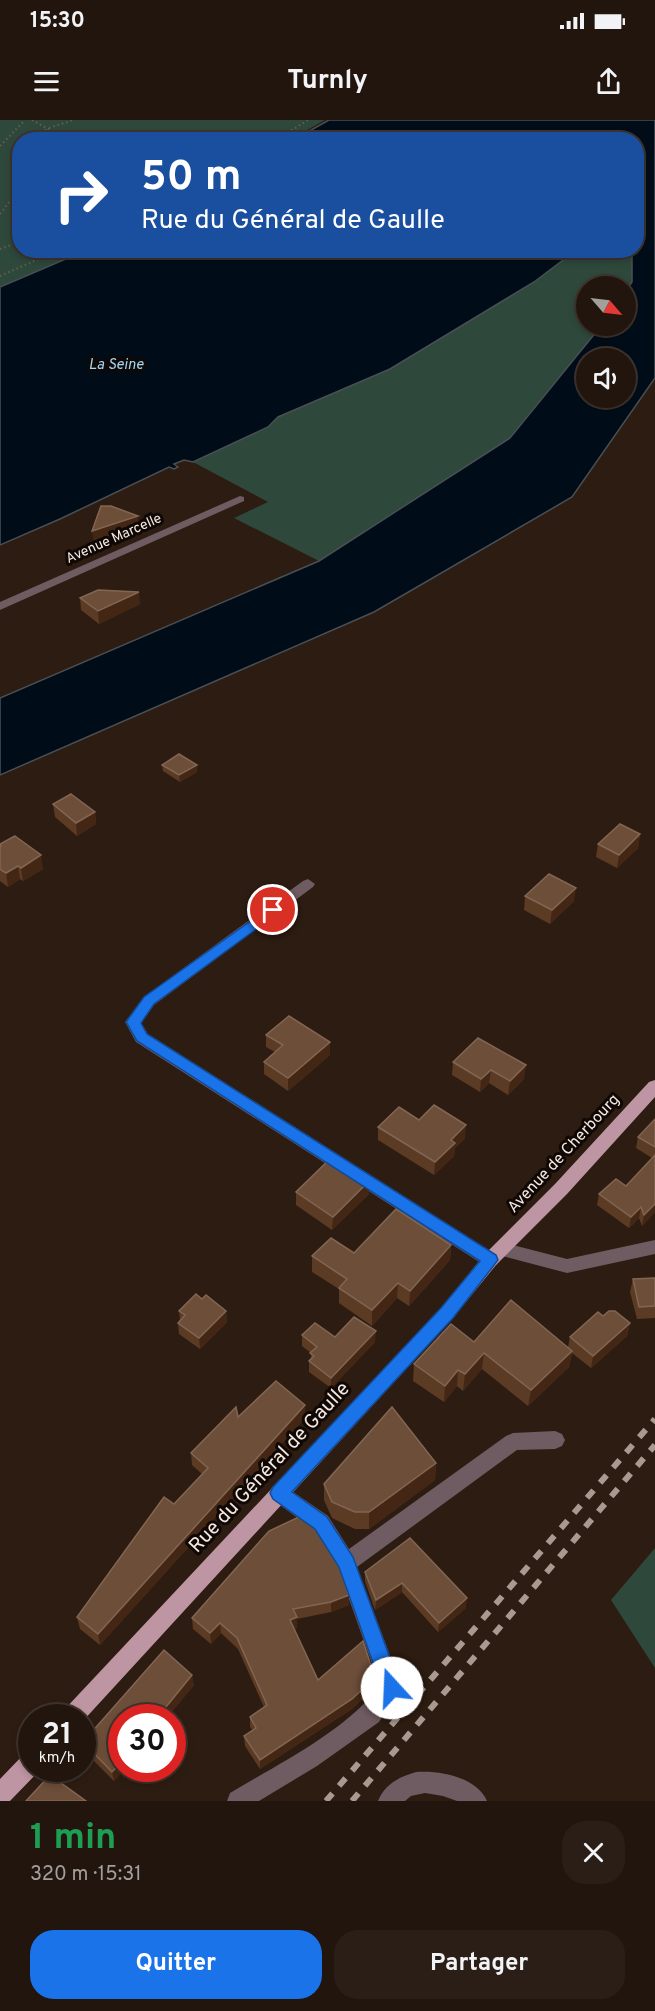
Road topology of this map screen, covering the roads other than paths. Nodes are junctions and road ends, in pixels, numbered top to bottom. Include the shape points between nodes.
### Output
1 (240, 499) dead end
2 (0, 606) edge
3 (308, 884) dead end
4 (655, 1086) edge
5 (655, 1247) edge
6 (496, 1254) junction
7 (555, 1440) dead end
8 (279, 1493) junction
9 (346, 1563) junction
10 (85, 1704) edge
11 (18, 1776) edge
12 (0, 1795) edge
13 (238, 1801) edge
14 (388, 1801) edge
15 (476, 1801) edge

1 - 2 street, Avenue Marcelle
3 - 6 street via 149,1001 133,1022 142,1038
4 - 6 main road, Avenue de Cherbourg
5 - 6 street via 567,1266
6 - 8 main road, Rue du Général de Gaulle via 447,1313
7 - 9 street via 513,1442
8 - 9 street via 321,1523
8 - 10 main road, Rue du Général de Gaulle
9 - 13 street via 392,1688 370,1714 309,1758
11 - 12 main road
14 - 15 street via 406,1786 427,1783 449,1785

